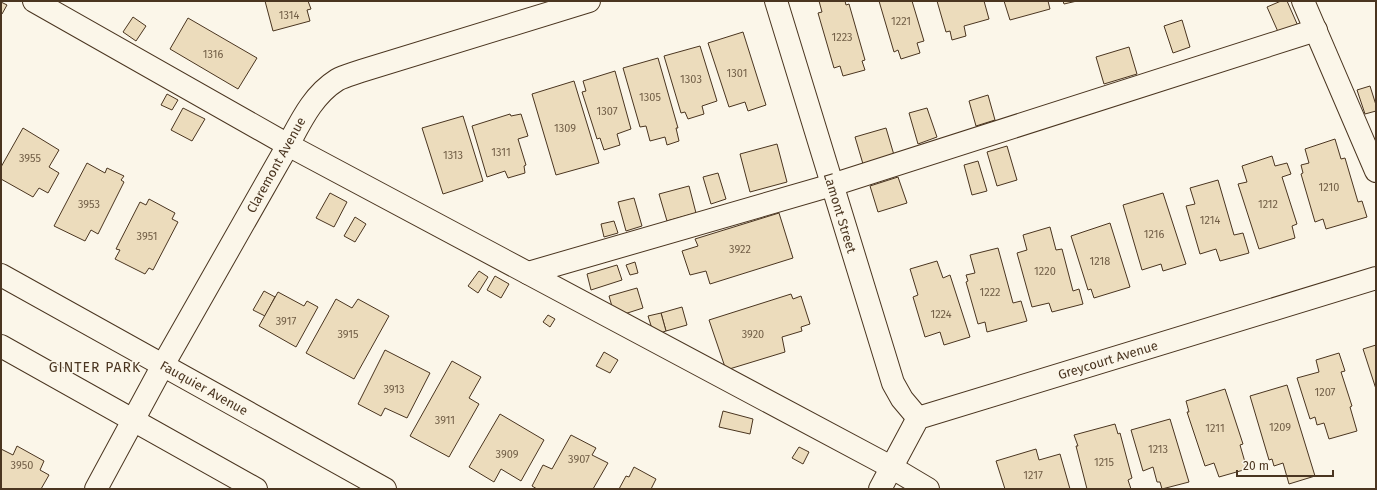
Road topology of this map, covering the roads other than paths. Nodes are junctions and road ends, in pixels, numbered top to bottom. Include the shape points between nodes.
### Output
1 (34, 1) edge
2 (589, 1) edge
3 (776, 1) edge
4 (1303, 1) edge
5 (1316, 30) junction
6 (288, 145) junction
7 (1376, 171) edge
8 (832, 185) junction
9 (528, 273) junction
10 (1, 275) edge
11 (1376, 278) edge
12 (1, 346) edge
13 (163, 365) junction
14 (918, 418) junction
15 (134, 420) junction
16 (892, 467) junction
17 (96, 489) edge
18 (256, 489) edge
19 (385, 489) edge
20 (880, 489) edge
21 (928, 489) edge

1 - 6 street
2 - 6 street, Claremont Avenue via 338,80 321,93 306,111
3 - 8 street, Lamont Street
4 - 5 street
5 - 7 street
5 - 8 street
6 - 9 street
6 - 13 street, Claremont Avenue
8 - 9 street
8 - 14 street, Lamont Street via 893,383
9 - 16 street
10 - 13 street, Fauquier Avenue
11 - 14 street, Greycourt Avenue
12 - 15 street
13 - 15 street, Claremont Avenue
13 - 19 street, Fauquier Avenue
14 - 16 street
15 - 17 street, Claremont Avenue
15 - 18 street
16 - 20 street
16 - 21 street

